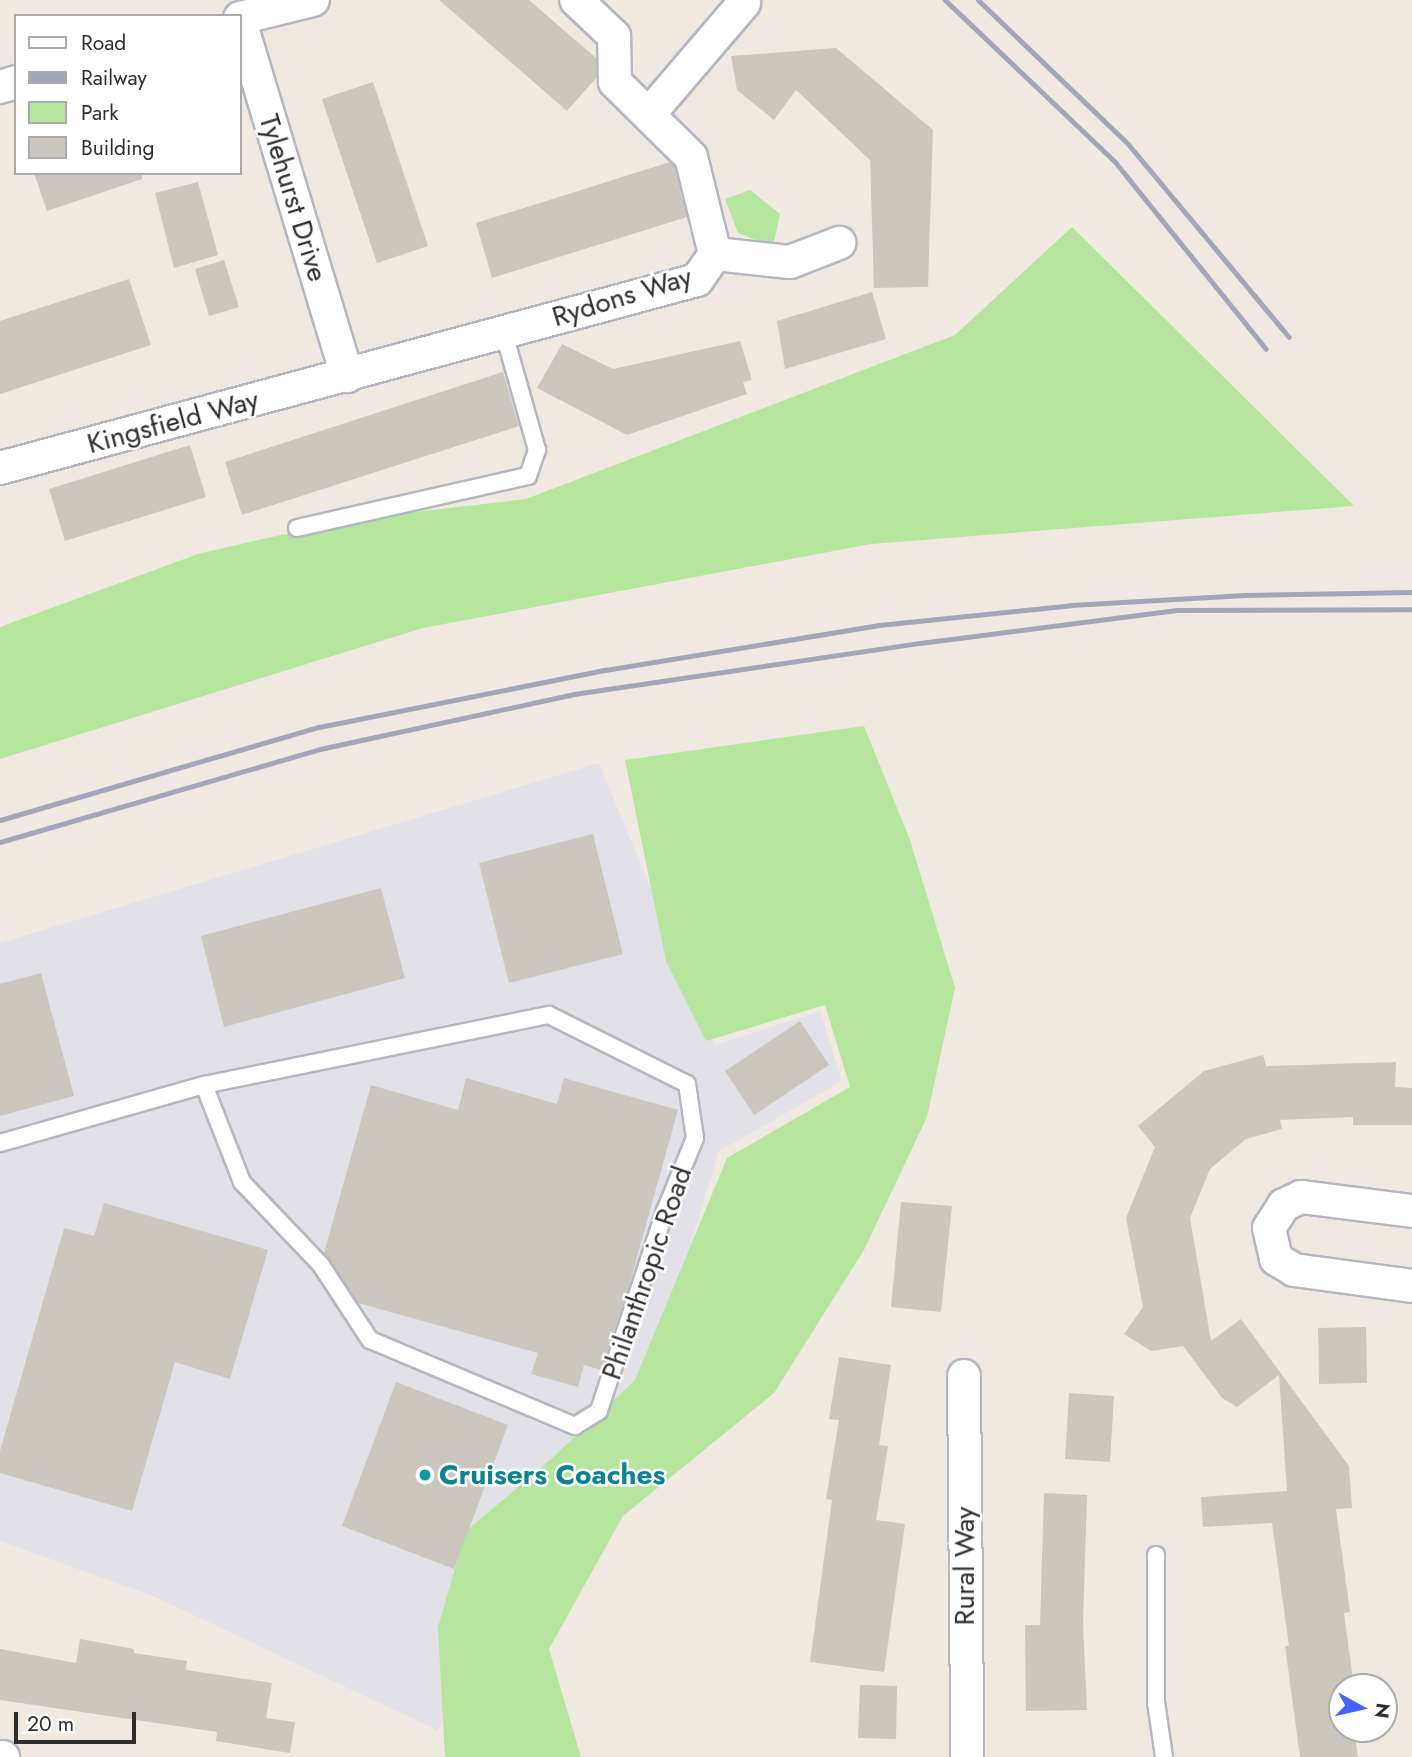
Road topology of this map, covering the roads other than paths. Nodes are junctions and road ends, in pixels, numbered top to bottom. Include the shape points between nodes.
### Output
1 (313, 0) edge
2 (576, 0) edge
3 (744, 3) dead end
4 (242, 17) edge
5 (242, 28) edge
6 (650, 113) junction
7 (839, 243) dead end
8 (715, 254) junction
9 (504, 333) junction
10 (347, 376) junction
11 (0, 468) edge
12 (297, 528) dead end
13 (204, 1085) junction
14 (0, 1143) edge
15 (1412, 1211) edge
16 (1412, 1286) edge
17 (964, 1376) dead end
18 (1156, 1555) dead end
19 (967, 1757) edge
20 (1164, 1757) edge

1 - 4 street
2 - 6 street, Rydons Way via 614,36 615,82
3 - 6 street
5 - 10 street, Tylehurst Drive
6 - 8 street, Rydons Way via 691,158
7 - 8 street via 790,262
8 - 9 street, Rydons Way via 697,280
9 - 10 street, Rydons Way
9 - 12 lane via 537,450 528,477
10 - 11 street, Kingsfield Way
13 - 13 lane, Philanthropic Road via 549,1015 687,1084 695,1138 665,1211 599,1411 575,1426 370,1340 321,1265 242,1182
13 - 14 lane, Philanthropic Road
15 - 16 street via 1301,1197 1284,1205 1269,1228 1276,1259 1294,1270
17 - 19 street, Rural Way
18 - 20 lane via 1156,1702

